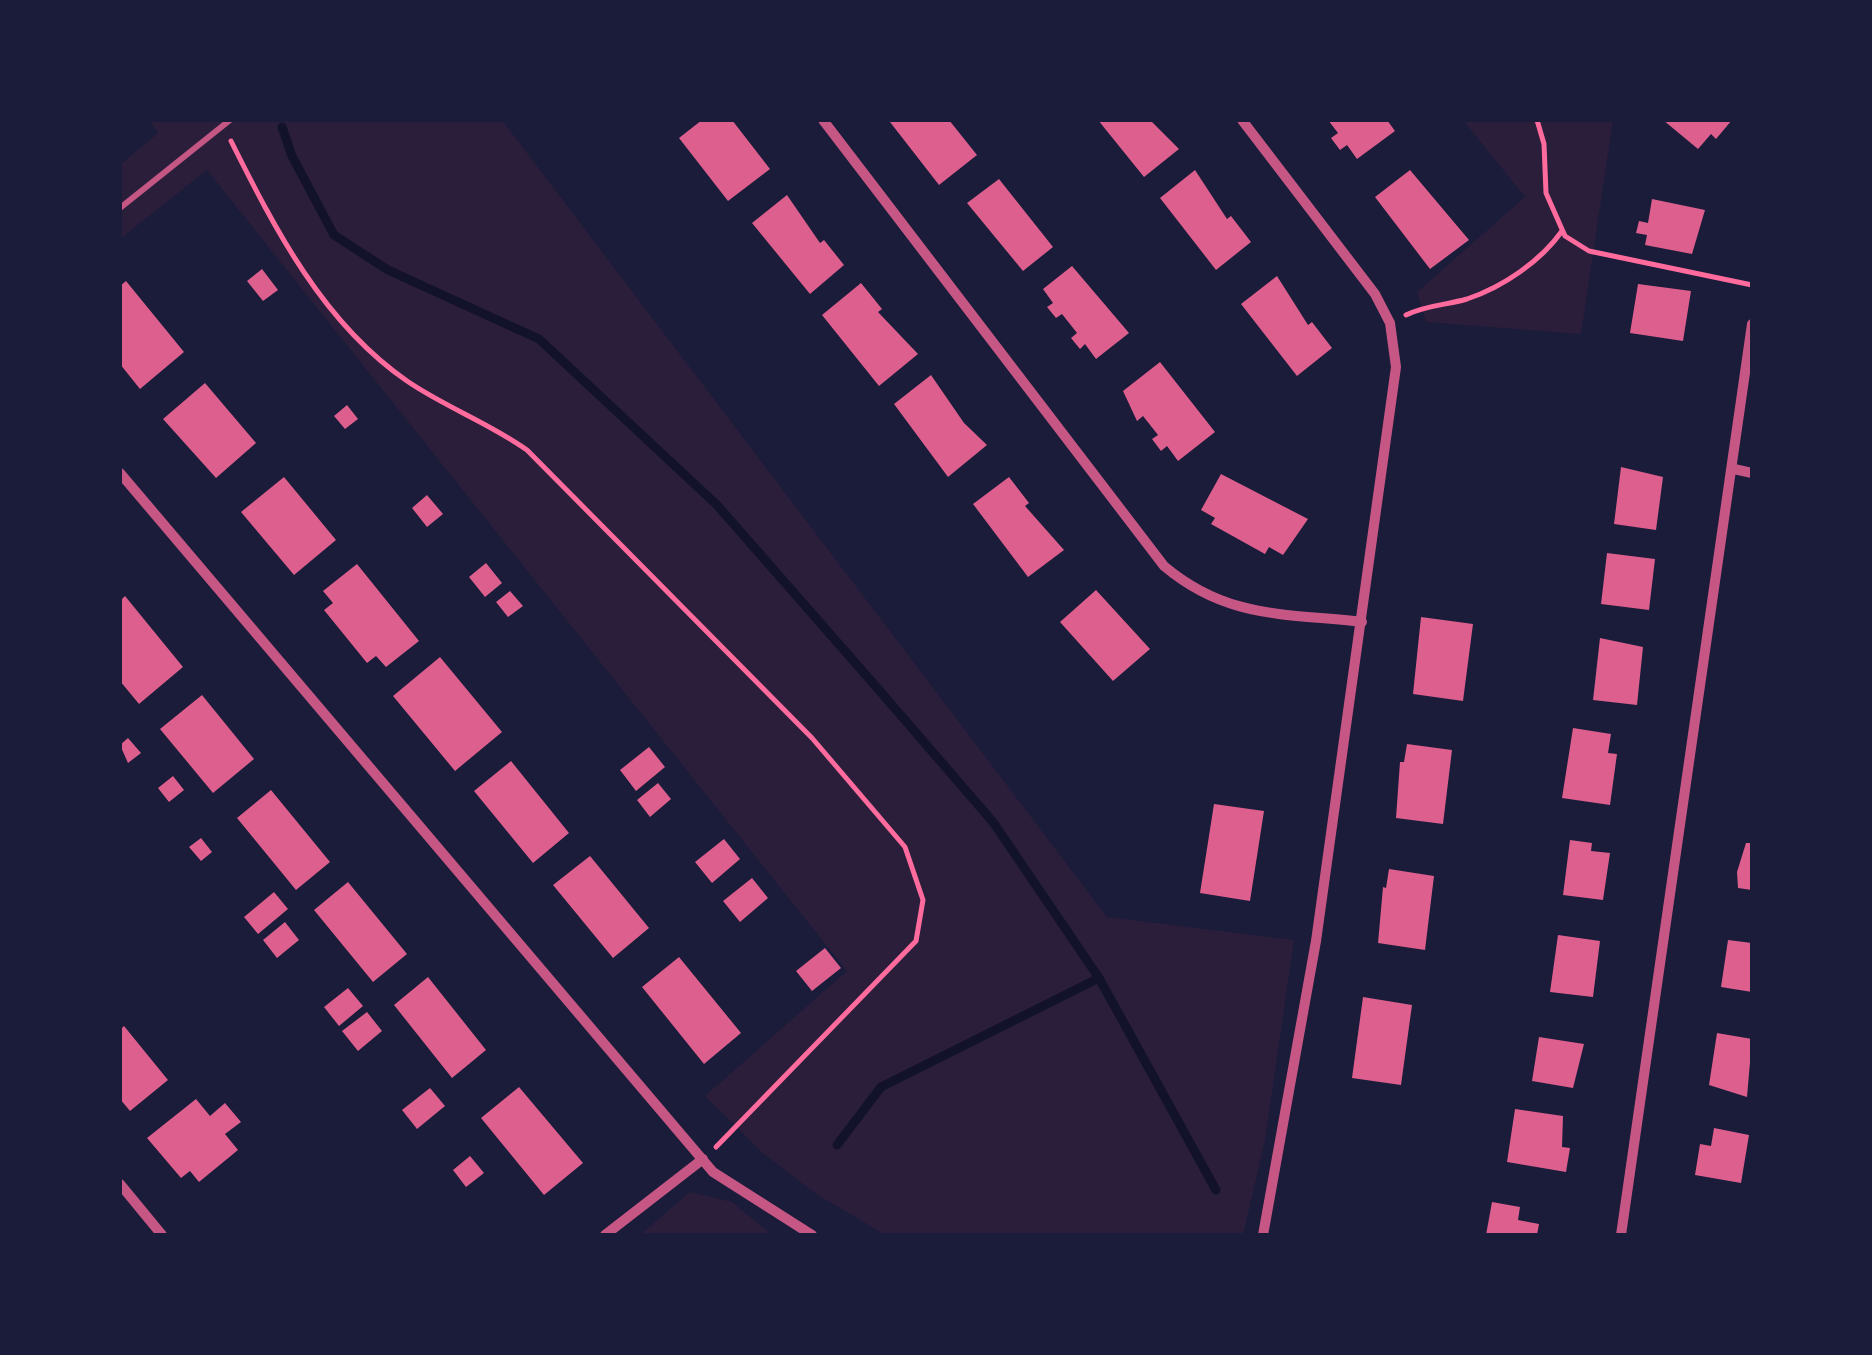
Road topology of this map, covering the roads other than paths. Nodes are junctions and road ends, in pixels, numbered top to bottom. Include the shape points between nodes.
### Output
1 (823, 120) edge
2 (1242, 120) edge
3 (226, 122) edge
4 (120, 208) edge
5 (1752, 324) edge
6 (1734, 469) junction
7 (120, 472) edge
8 (1752, 473) edge
9 (1362, 622) junction
10 (703, 1159) junction
11 (120, 1184) edge
12 (162, 1235) edge
13 (605, 1235) edge
14 (812, 1235) edge
15 (1263, 1235) edge
16 (1621, 1235) edge

1 - 9 street via 1164,566 1195,592 1237,609
2 - 9 street via 1390,323 1396,366
3 - 4 lane
5 - 6 street
6 - 8 street
6 - 16 street
7 - 10 street
9 - 15 street via 1316,942
10 - 13 street
10 - 14 street
11 - 12 street

